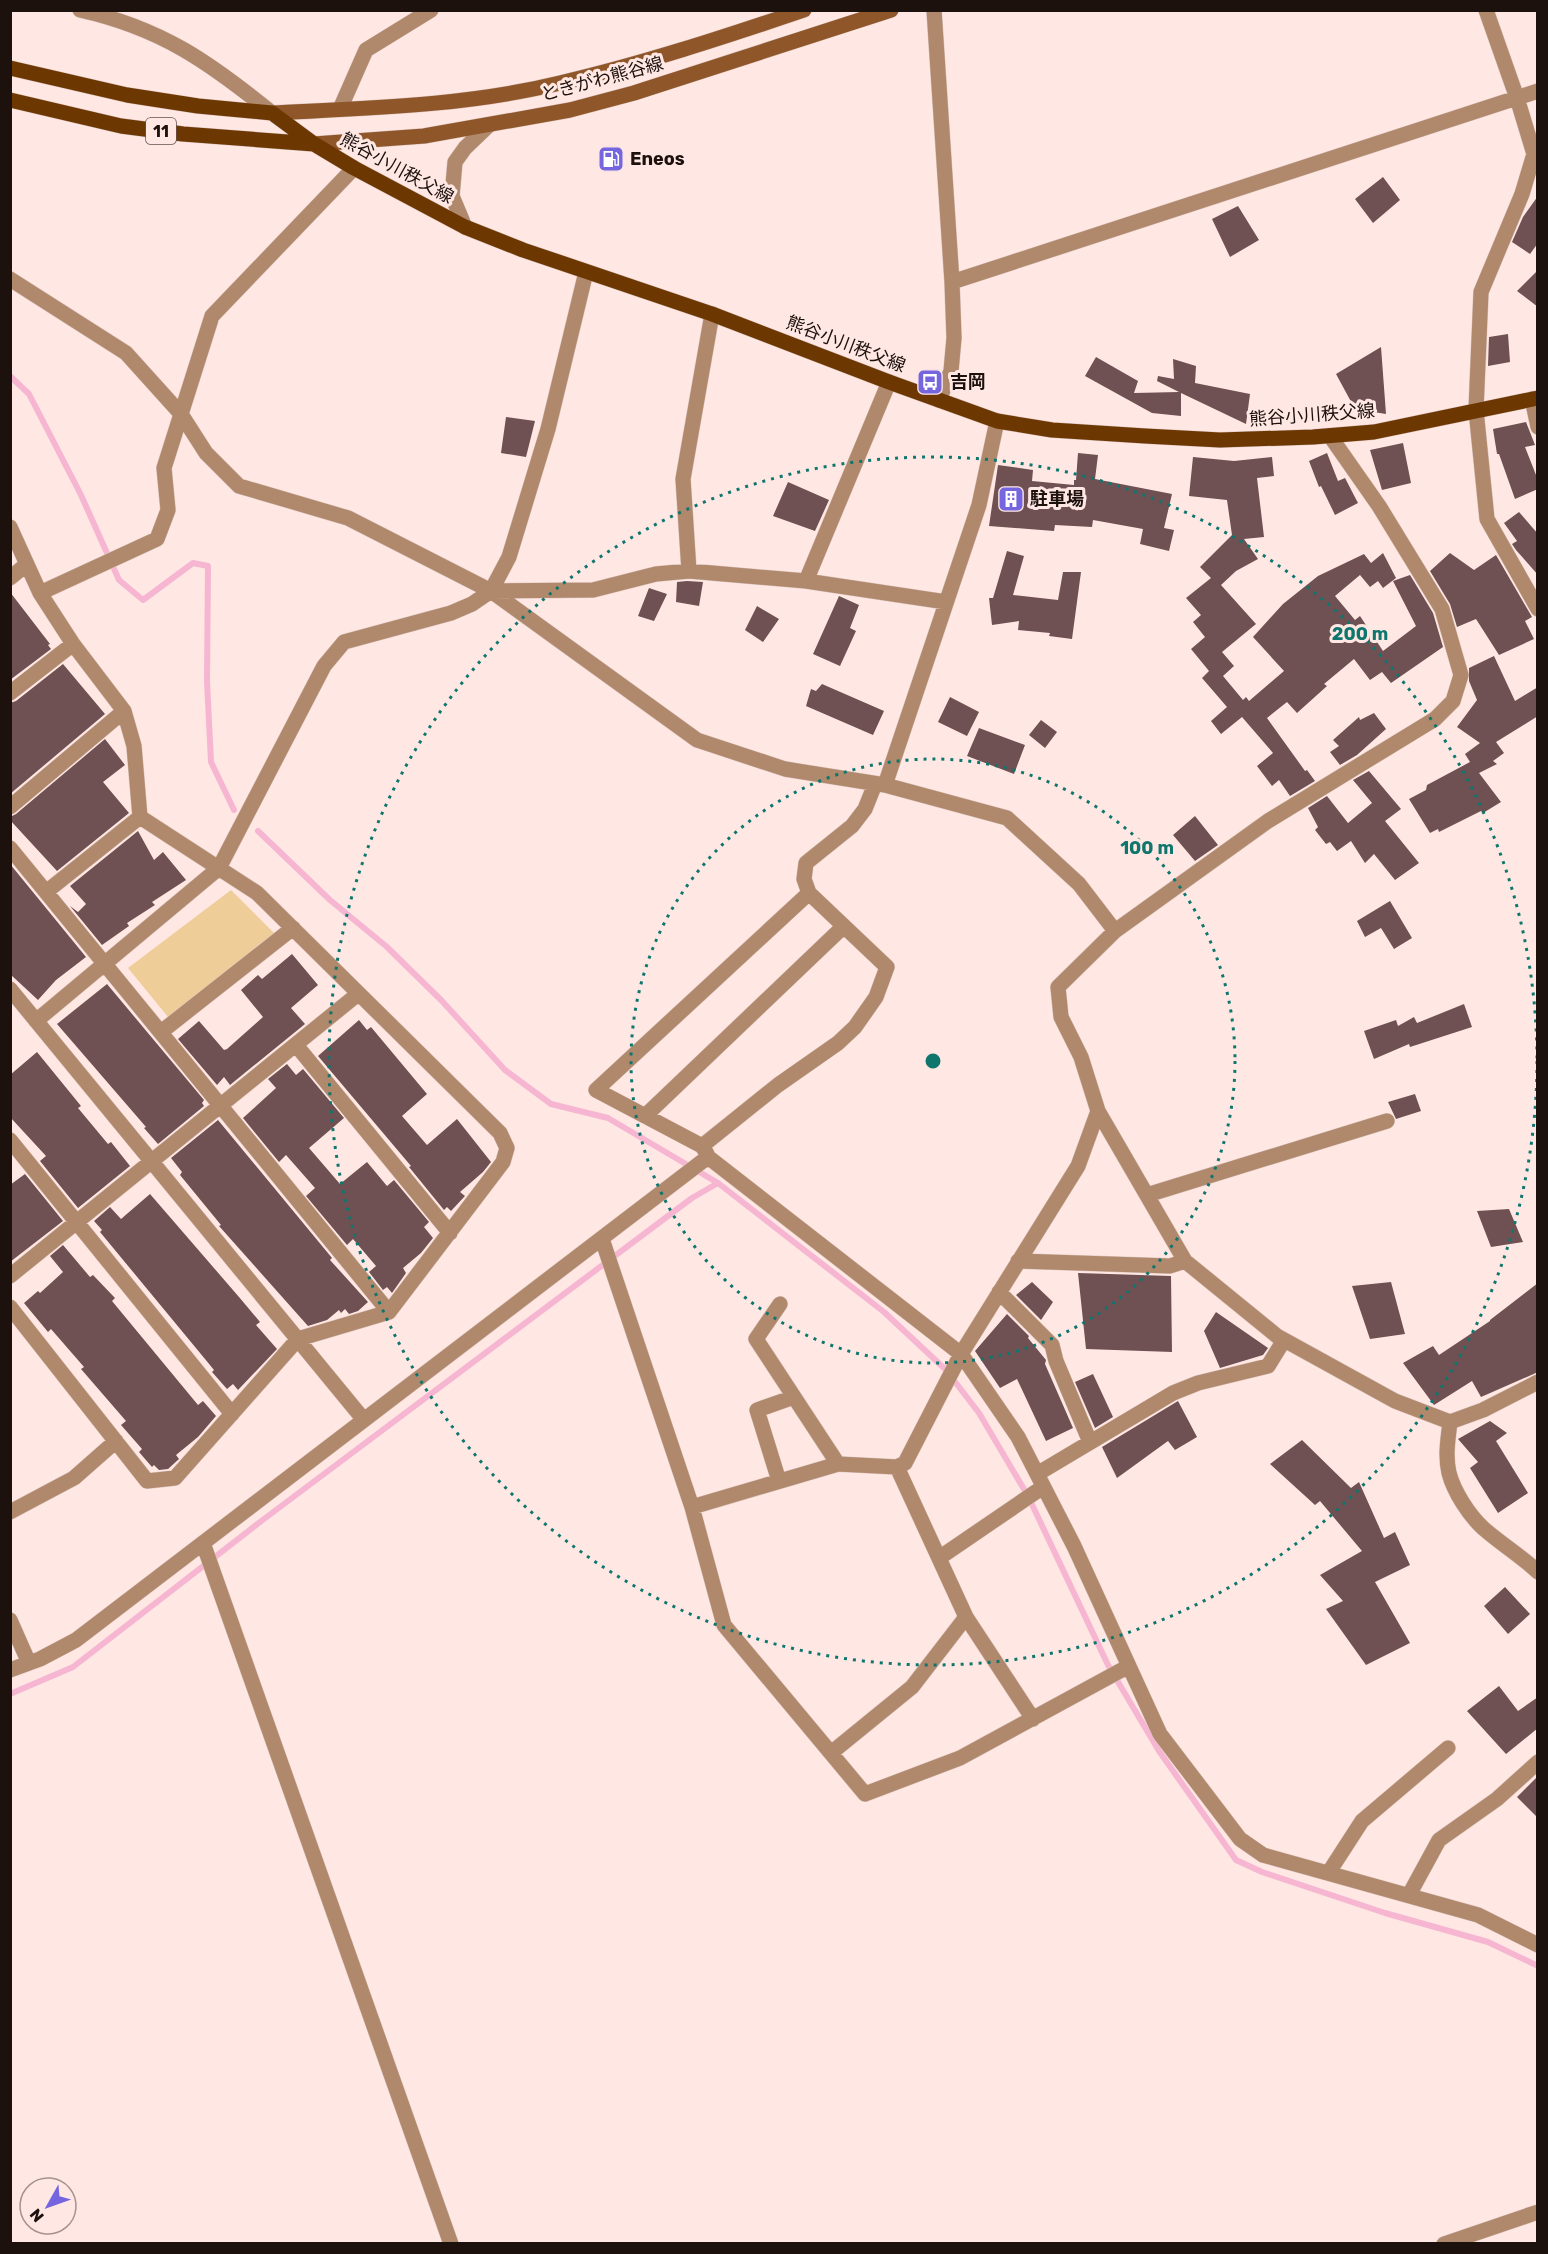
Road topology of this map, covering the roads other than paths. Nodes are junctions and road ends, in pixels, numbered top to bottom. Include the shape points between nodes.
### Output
1 (80, 10) edge
2 (431, 10) edge
3 (804, 10) edge
4 (891, 10) edge
5 (934, 10) edge
6 (1486, 10) edge
7 (10, 68) edge
8 (1538, 91) edge
9 (1517, 98) junction
10 (10, 100) edge
11 (340, 109) junction
12 (272, 112) junction
13 (489, 125) junction
14 (314, 144) junction
15 (354, 168) junction
16 (465, 227) junction
17 (586, 272) junction
18 (10, 279) edge
19 (952, 282) junction
20 (712, 314) junction
21 (889, 382) junction
22 (1535, 399) edge
23 (939, 400) junction
24 (1476, 410) junction
25 (181, 414) junction
26 (997, 421) junction
27 (1538, 427) edge
28 (1330, 436) junction
29 (10, 527) edge
30 (27, 564) junction
31 (689, 571) junction
32 (10, 578) edge
33 (806, 581) junction
34 (491, 591) junction
35 (40, 593) junction
36 (946, 602) junction
37 (1538, 609) edge
38 (72, 644) junction
39 (10, 693) edge
40 (124, 711) junction
41 (880, 784) junction
42 (10, 807) edge
43 (140, 817) junction
44 (10, 848) edge
45 (219, 868) junction
46 (46, 892) junction
47 (809, 893) junction
48 (844, 926) junction
49 (293, 928) junction
50 (1115, 931) junction
51 (104, 963) junction
52 (10, 989) edge
53 (358, 994) junction
54 (36, 1021) junction
55 (161, 1032) junction
56 (296, 1045) junction
57 (221, 1106) junction
58 (1098, 1111) junction
59 (645, 1116) junction
60 (1387, 1121) dead end
61 (10, 1140) edge
62 (705, 1154) junction
63 (16, 1156) edge
64 (152, 1161) junction
65 (1147, 1195) junction
66 (78, 1221) junction
67 (450, 1233) junction
68 (602, 1239) junction
69 (1018, 1261) junction
70 (1185, 1261) junction
71 (10, 1276) edge
72 (999, 1292) junction
73 (780, 1304) dead end
74 (10, 1307) edge
75 (389, 1312) junction
76 (298, 1340) junction
77 (1284, 1340) junction
78 (961, 1354) junction
79 (1538, 1383) edge
80 (794, 1397) junction
81 (232, 1414) junction
82 (363, 1420) junction
83 (1450, 1422) junction
84 (116, 1441) junction
85 (1090, 1442) junction
86 (838, 1464) junction
87 (897, 1467) junction
88 (779, 1481) junction
89 (1040, 1481) junction
90 (692, 1507) junction
91 (10, 1512) edge
92 (203, 1543) junction
93 (939, 1558) junction
94 (1538, 1572) edge
95 (966, 1617) junction
96 (10, 1620) edge
97 (29, 1663) junction
98 (1129, 1666) junction
99 (10, 1670) edge
100 (1033, 1719) junction
101 (1448, 1748) dead end
102 (831, 1753) junction
103 (1538, 1762) edge
104 (1329, 1872) junction
105 (1409, 1895) junction
106 (1538, 1945) edge
107 (1538, 2212) edge
108 (450, 2244) edge
109 (1444, 2244) edge

1 - 12 street via 147,30 185,49
2 - 11 street via 366,50
3 - 11 main road, ときがわ熊谷線 via 560,84 422,105
4 - 13 main road, ときがわ熊谷線 via 634,93
5 - 19 street
6 - 9 street
7 - 12 main road, 11 via 127,95
8 - 9 street
9 - 19 street
9 - 24 street via 1534,154 1522,194 1481,292
10 - 14 main road, 熊谷小川秩父線 / 11 via 121,126
11 - 12 main road, ときがわ熊谷線
12 - 14 main road, 熊谷小川秩父線 / 11
13 - 14 main road, ときがわ熊谷線 via 424,136
13 - 16 street via 455,162 452,196
14 - 15 main road, 熊谷小川秩父線 / 11
15 - 16 main road, 熊谷小川秩父線 / 11
15 - 25 street via 212,316
16 - 17 main road, 熊谷小川秩父線 / 11
17 - 20 main road, 熊谷小川秩父線 / 11
17 - 34 street via 544,440 509,557
18 - 25 street via 126,353
19 - 23 street via 951,371
20 - 21 main road, 熊谷小川秩父線 / 11
20 - 31 street via 683,479
21 - 23 main road, 熊谷小川秩父線 / 11
21 - 33 street
22 - 24 main road, 熊谷小川秩父線 / 11
22 - 27 street
23 - 26 main road, 熊谷小川秩父線 / 11
24 - 28 main road, 熊谷小川秩父線 / 11 via 1374,432
24 - 37 street via 1487,519
25 - 34 street via 206,453 239,486 348,518
25 - 35 street via 164,468 168,510 157,539
26 - 28 main road, 熊谷小川秩父線 / 11 via 1052,430 1220,440
26 - 36 street via 979,505
28 - 50 street via 1379,506 1442,609 1461,675 1453,701 1435,719 1268,822
29 - 30 street
30 - 32 street
30 - 35 street
31 - 33 street
31 - 34 street via 656,574 593,590
33 - 36 street
34 - 41 street via 697,740 785,769
34 - 45 street via 451,613 344,642 324,666
35 - 38 street
36 - 41 street
38 - 39 street
38 - 40 street
40 - 42 street
40 - 43 street via 134,746
41 - 47 street via 852,826 806,863 804,879
41 - 50 street via 1007,818 1080,884
43 - 45 street
43 - 46 street
44 - 46 street
45 - 49 street via 257,892
45 - 51 street
46 - 51 street
47 - 48 street
47 - 59 street via 596,1090
48 - 59 street
48 - 62 street via 887,967 876,997 838,1043 778,1085
49 - 53 street
49 - 55 street
50 - 58 street via 1058,987 1061,1017 1081,1057
51 - 54 street
51 - 55 street
52 - 54 street
53 - 56 street
53 - 67 street via 500,1133 507,1148 503,1162
54 - 64 street
55 - 57 street
56 - 57 street
56 - 67 street
57 - 64 street
57 - 75 street
58 - 65 street
58 - 69 street via 1078,1166
59 - 62 street
60 - 65 street
61 - 63 street
62 - 68 street via 682,1177
62 - 78 street
63 - 66 street
64 - 66 street
64 - 76 street
65 - 70 street
66 - 71 street
66 - 81 street
67 - 75 street
68 - 82 street
68 - 90 street
69 - 70 street via 1170,1266
69 - 72 street
70 - 77 street
72 - 78 street
72 - 85 street via 1052,1345
73 - 80 street via 756,1339
74 - 84 street
75 - 76 street
76 - 81 street
76 - 82 street
77 - 83 street via 1395,1401
77 - 85 street via 1268,1366 1173,1393
78 - 87 street via 905,1463
78 - 89 street via 1018,1437
79 - 83 street
80 - 86 street
80 - 88 street via 757,1410
81 - 84 street via 175,1478 147,1481
82 - 92 street
83 - 94 street via 1446,1448 1449,1474 1464,1505 1483,1528
84 - 91 street via 74,1478
85 - 89 street
86 - 87 street
86 - 88 street
87 - 93 street
88 - 90 street
89 - 93 street
89 - 98 street
90 - 102 street via 724,1625
92 - 97 street via 76,1640
92 - 108 street
93 - 95 street
95 - 100 street
95 - 102 street via 912,1687
96 - 97 street
97 - 99 street
98 - 100 street
98 - 104 street via 1161,1734 1240,1839 1263,1855
100 - 102 street via 960,1758 865,1794
101 - 104 street via 1362,1821
103 - 105 street via 1497,1799 1439,1840
104 - 105 street
105 - 106 street via 1478,1915
107 - 109 street

